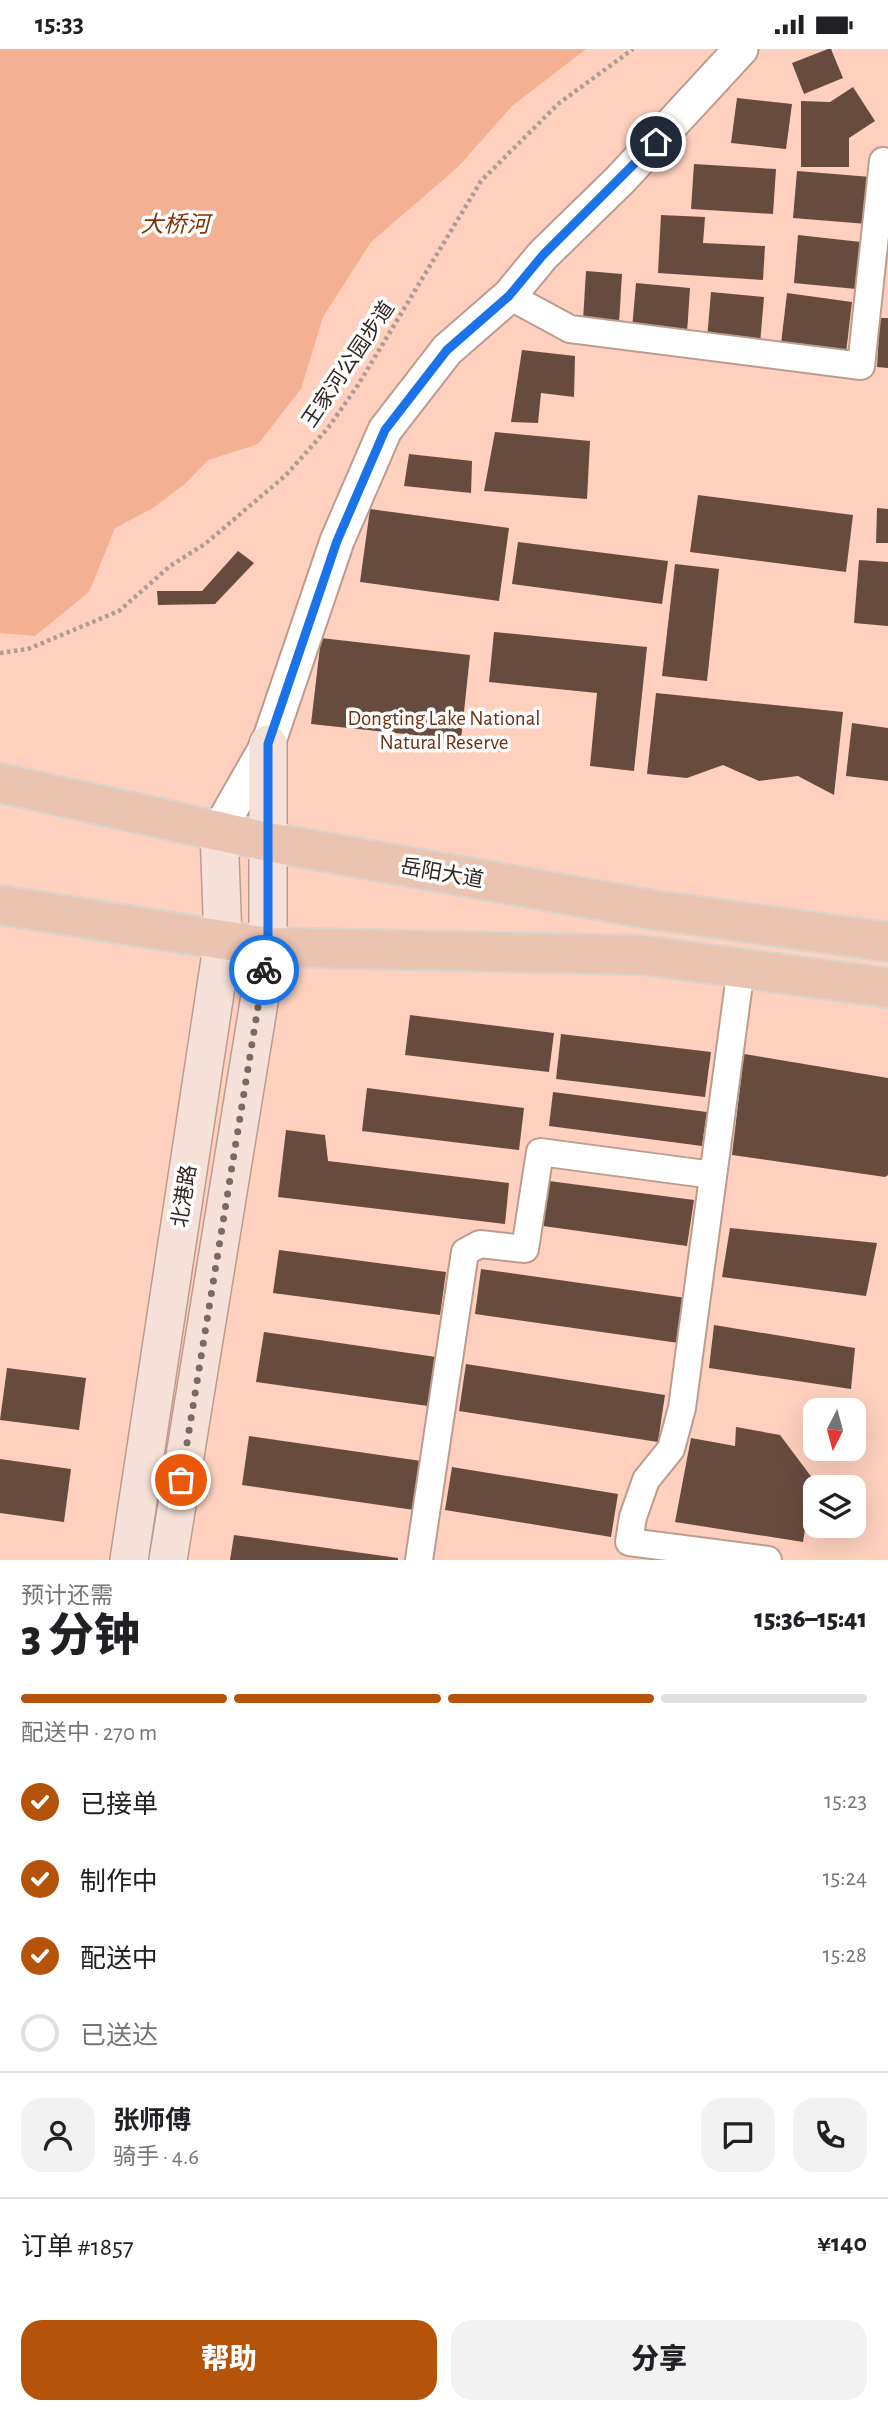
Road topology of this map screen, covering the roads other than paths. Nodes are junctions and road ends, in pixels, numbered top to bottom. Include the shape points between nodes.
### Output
1 (741, 49) edge
2 (883, 161) dead end
3 (509, 296) junction
4 (268, 744) junction
5 (0, 783) edge
6 (219, 830) junction
7 (268, 842) junction
8 (0, 905) edge
9 (223, 940) junction
10 (888, 942) edge
11 (268, 947) junction
12 (741, 968) junction
13 (888, 988) edge
14 (713, 1175) junction
15 (129, 1560) edge
16 (168, 1560) edge
17 (419, 1560) edge
18 (768, 1560) edge

1 - 3 street
2 - 3 street via 861,366 570,329
3 - 4 street via 447,350 385,430 337,541
4 - 6 street
4 - 7 main road, 北港路
5 - 6 main road, 岳阳大道
6 - 7 main road, 岳阳大道
6 - 9 main road, 北港路
7 - 10 main road, 岳阳大道 via 654,910
7 - 11 main road, 北港路
8 - 9 main road
9 - 11 main road
9 - 15 main road, 北港路
11 - 12 main road via 642,954
11 - 16 main road, 北港路
12 - 13 main road
12 - 14 street
14 - 17 street via 540,1152 525,1249 480,1244 465,1252
14 - 18 street via 682,1408 671,1449 646,1480 632,1517 629,1542

